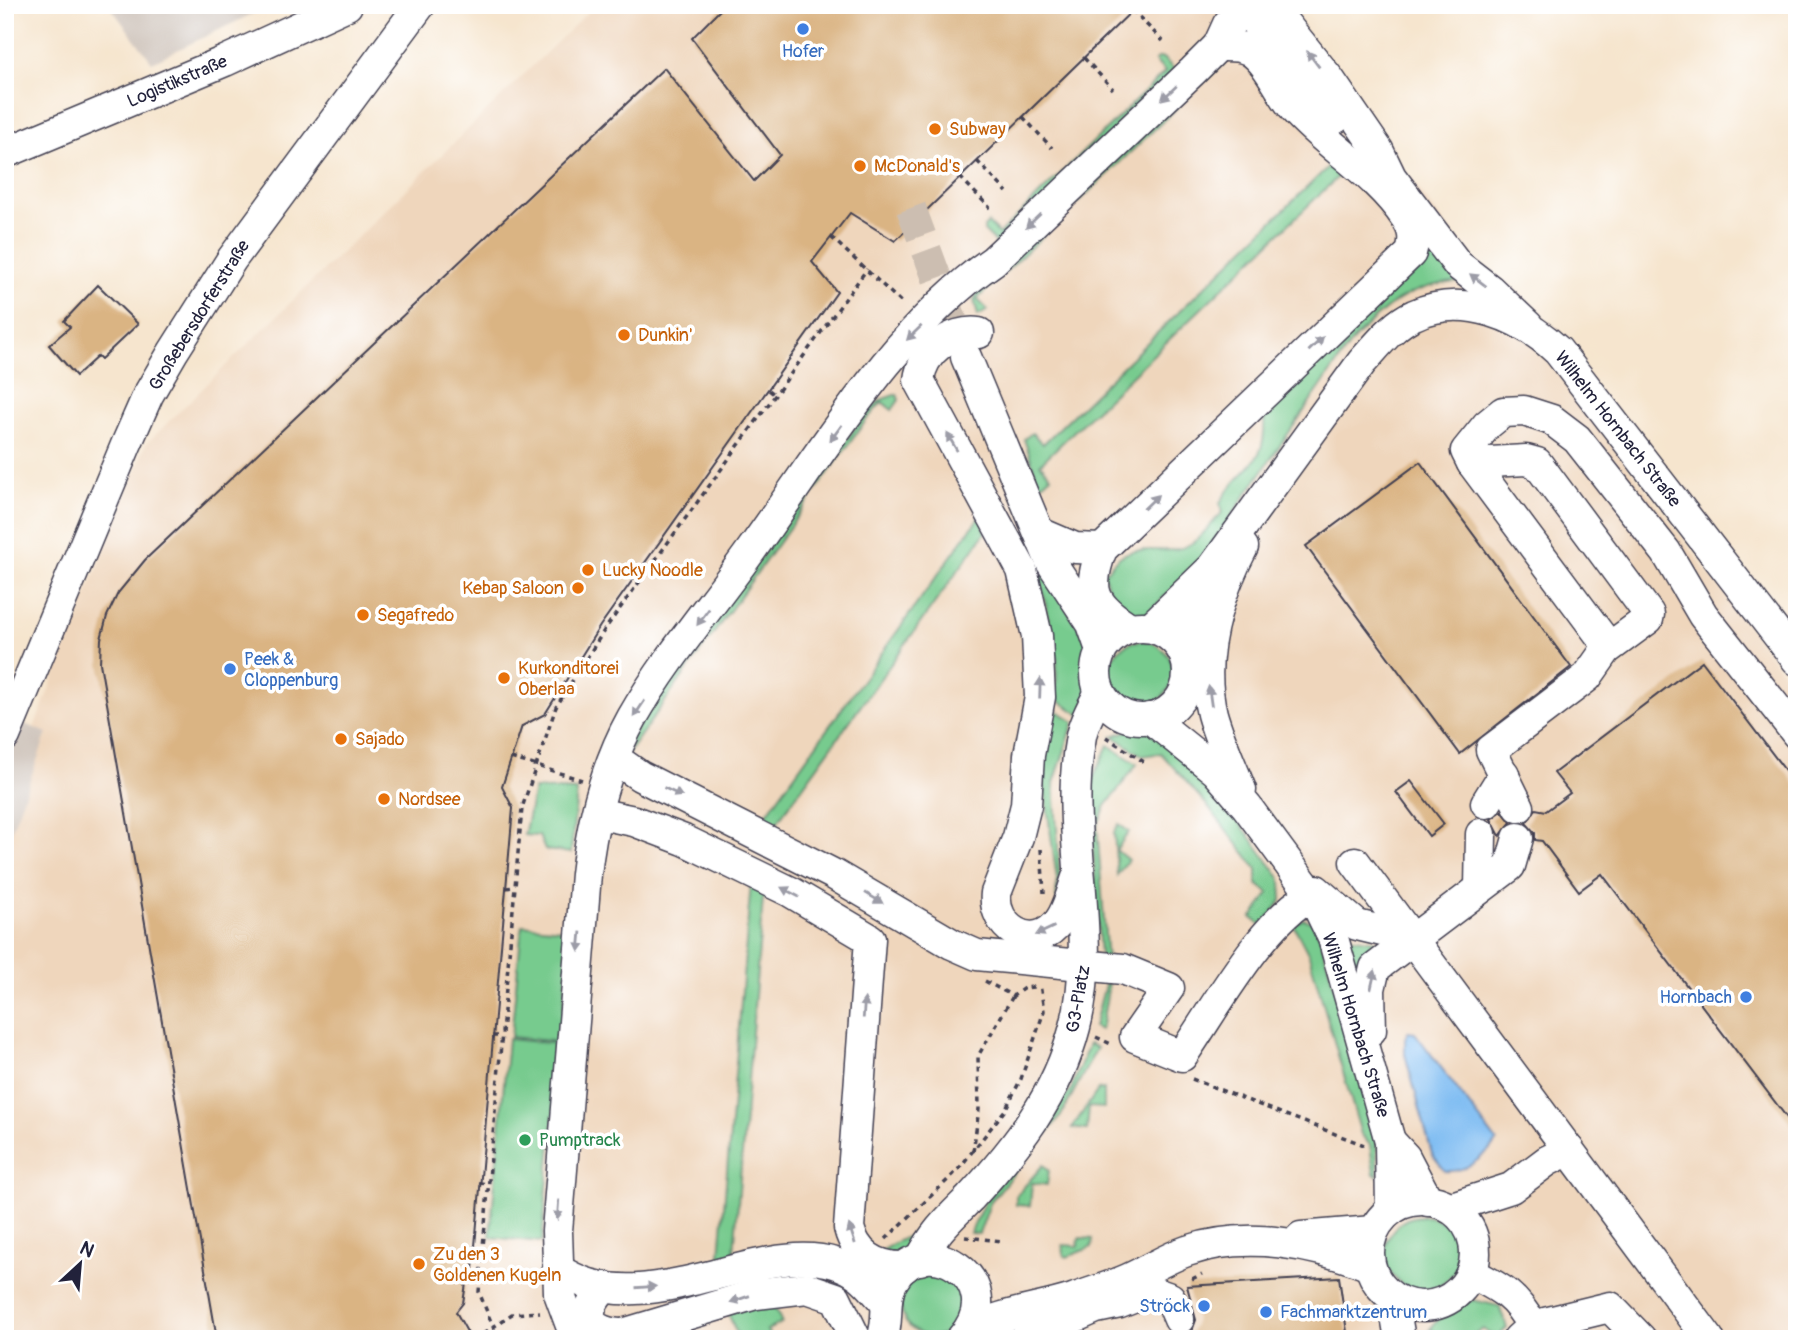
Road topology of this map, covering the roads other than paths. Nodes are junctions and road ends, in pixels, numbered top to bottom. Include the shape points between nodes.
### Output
1 (347, 5) edge
2 (420, 5) edge
3 (1259, 32) dead end
4 (1218, 46) junction
5 (1297, 79) junction
6 (5, 153) edge
7 (1349, 157) junction
8 (1391, 177) junction
9 (993, 261) junction
10 (1528, 326) junction
11 (973, 345) junction
12 (876, 377) junction
13 (930, 405) junction
14 (1472, 463) junction
15 (1259, 503) junction
16 (1040, 533) junction
17 (1102, 549) junction
18 (1213, 567) junction
19 (1140, 628) junction
20 (1609, 647) junction
21 (1101, 650) junction
22 (1183, 652) junction
23 (1797, 660) edge
24 (1100, 692) junction
25 (1183, 695) junction
26 (1140, 718) junction
27 (7, 728) edge
28 (1797, 734) edge
29 (614, 758) junction
30 (1079, 766) junction
31 (1216, 771) junction
32 (1504, 774) junction
33 (640, 776) junction
34 (1486, 803) dead end
35 (1247, 807) junction
36 (1519, 807) dead end
37 (596, 818) junction
38 (634, 821) junction
39 (1481, 834) dead end
40 (1514, 852) dead end
41 (1355, 863) dead end
42 (1296, 870) junction
43 (1078, 875) junction
44 (1480, 888) junction
45 (1312, 895) junction
46 (1411, 938) junction
47 (1086, 965) junction
48 (1372, 1072) junction
49 (1379, 1144) junction
50 (1569, 1150) junction
51 (1511, 1188) junction
52 (968, 1200) junction
53 (1439, 1204) junction
54 (1382, 1220) junction
55 (1276, 1242) junction
56 (1472, 1261) junction
57 (913, 1263) junction
58 (1370, 1266) junction
59 (558, 1269) junction
60 (968, 1278) junction
61 (1125, 1280) junction
62 (605, 1287) junction
63 (1393, 1298) junction
64 (1048, 1303) junction
65 (1429, 1306) junction
66 (1096, 1308) junction
67 (885, 1319) edge
68 (1179, 1319) dead end
69 (1525, 1333) edge
70 (966, 1334) edge
71 (612, 1336) edge
72 (576, 1339) edge
73 (856, 1339) edge
74 (903, 1339) edge
75 (1025, 1339) edge
76 (1400, 1339) edge
77 (1420, 1339) edge
78 (1641, 1339) edge
79 (1709, 1339) edge

1 - 6 street, Logistikstraße
2 - 27 street, Großebersdorferstraße via 232,259 148,395
3 - 5 street
4 - 7 street via 1236,45 1251,51 1292,107 1322,139
8 -> 4 street via 1378,150 1277,14 1249,9 1228,24
4 -> 9 street
5 - 7 street via 1304,98
5 - 8 street
17 -> 7 street via 1411,253 1414,233 1406,217
10 -> 8 street via 1458,265
9 - 11 street via 969,299
9 -> 12 street via 955,291 894,352
10 - 15 street, Wilhelm Hornbach Straße via 1488,310 1461,307 1434,308 1412,316 1362,362
10 - 23 street, Wilhelm Hornbach Straße via 1558,351
11 - 13 street via 963,331 947,340 921,367 919,380
11 - 16 street
12 - 13 street via 894,377
12 -> 29 street via 647,696
43 -> 13 street via 1060,920 1048,932 1025,936 1001,921 996,893 1026,805 1040,697 1037,636 1022,570
14 - 20 street
14 - 20 street via 1537,463 1649,614
14 - 28 street via 1466,451 1503,412 1524,411 1552,420 1577,439 1666,552 1703,615
15 - 18 street, Wilhelm Hornbach Straße
35 -> 15 street, Wilhelm Hornbach Straße via 1212,713 1207,678 1218,604
16 - 17 street via 1075,548
16 - 21 street via 1051,562 1092,624
17 - 19 street via 1093,571 1093,587 1108,614
18 - 19 street, Wilhelm Hornbach Straße
18 - 22 street, Wilhelm Hornbach Straße
19 - 21 street via 1117,634
19 - 22 street via 1169,636
20 - 32 street via 1587,677 1492,748 1492,758
21 - 24 street via 1096,675
22 - 25 street via 1188,674
24 - 26 street via 1108,704
24 - 30 street, G3-Platz via 1081,735
25 - 26 street via 1172,708
25 - 31 street, Wilhelm Hornbach Straße
26 - 30 street, G3-Platz via 1102,734
26 - 31 street, Wilhelm Hornbach Straße
29 - 33 street
29 - 37 street
30 - 43 street, G3-Platz via 1073,814
31 - 35 street, Wilhelm Hornbach Straße
32 - 34 street
32 - 36 street
33 - 38 street via 624,804
33 -> 47 street via 787,849 977,955
35 - 42 street, Wilhelm Hornbach Straße
37 - 38 street
37 -> 59 street via 589,844 578,964
57 -> 38 street via 893,1267 870,1260 852,1241 849,1228 870,939 791,892
39 - 44 street
40 - 44 street
41 - 46 street
42 - 45 street, Wilhelm Hornbach Straße
42 - 46 street via 1357,925
43 - 47 street, G3-Platz
44 - 46 street
45 - 47 street via 1294,904 1261,942 1182,1056 1135,1037 1169,988 1123,969
45 - 48 street, Wilhelm Hornbach Straße via 1332,938
48 -> 46 street via 1370,989 1375,968
46 - 50 street
47 - 52 street, G3-Platz via 1075,1027 1054,1087 1026,1133
48 - 49 street, Wilhelm Hornbach Straße
49 - 53 street, Wilhelm Hornbach Straße via 1405,1157
49 - 54 street, Wilhelm Hornbach Straße
50 - 51 street
50 - 79 street
51 - 53 street
51 - 56 street via 1481,1231
52 - 57 street, G3-Platz via 947,1217
52 - 60 street via 959,1247
53 - 54 street via 1407,1202
53 - 56 street via 1464,1221
54 - 55 street
54 - 58 street via 1369,1249
55 - 58 street
55 - 61 street via 1226,1242 1186,1251
56 - 65 street via 1452,1296
56 - 69 street via 1520,1304
57 - 60 street via 935,1258
57 - 67 street, G3-Platz via 892,1282
58 - 63 street via 1377,1282
59 - 62 street via 583,1284
59 - 72 street via 559,1293
60 - 64 street via 1008,1296
60 - 70 street via 978,1306
61 - 64 street via 1068,1301
61 - 66 street
62 -> 67 street via 694,1282 783,1260 809,1259 859,1275
62 - 71 street via 590,1303 589,1314 594,1324
63 - 65 street
63 - 76 street
64 - 70 street via 1030,1312 990,1320
65 - 77 street
66 - 68 street via 1150,1291 1170,1298
66 - 75 street
67 - 74 street
69 - 78 street via 1610,1307
73 -> 71 street via 836,1298 807,1289 757,1294

